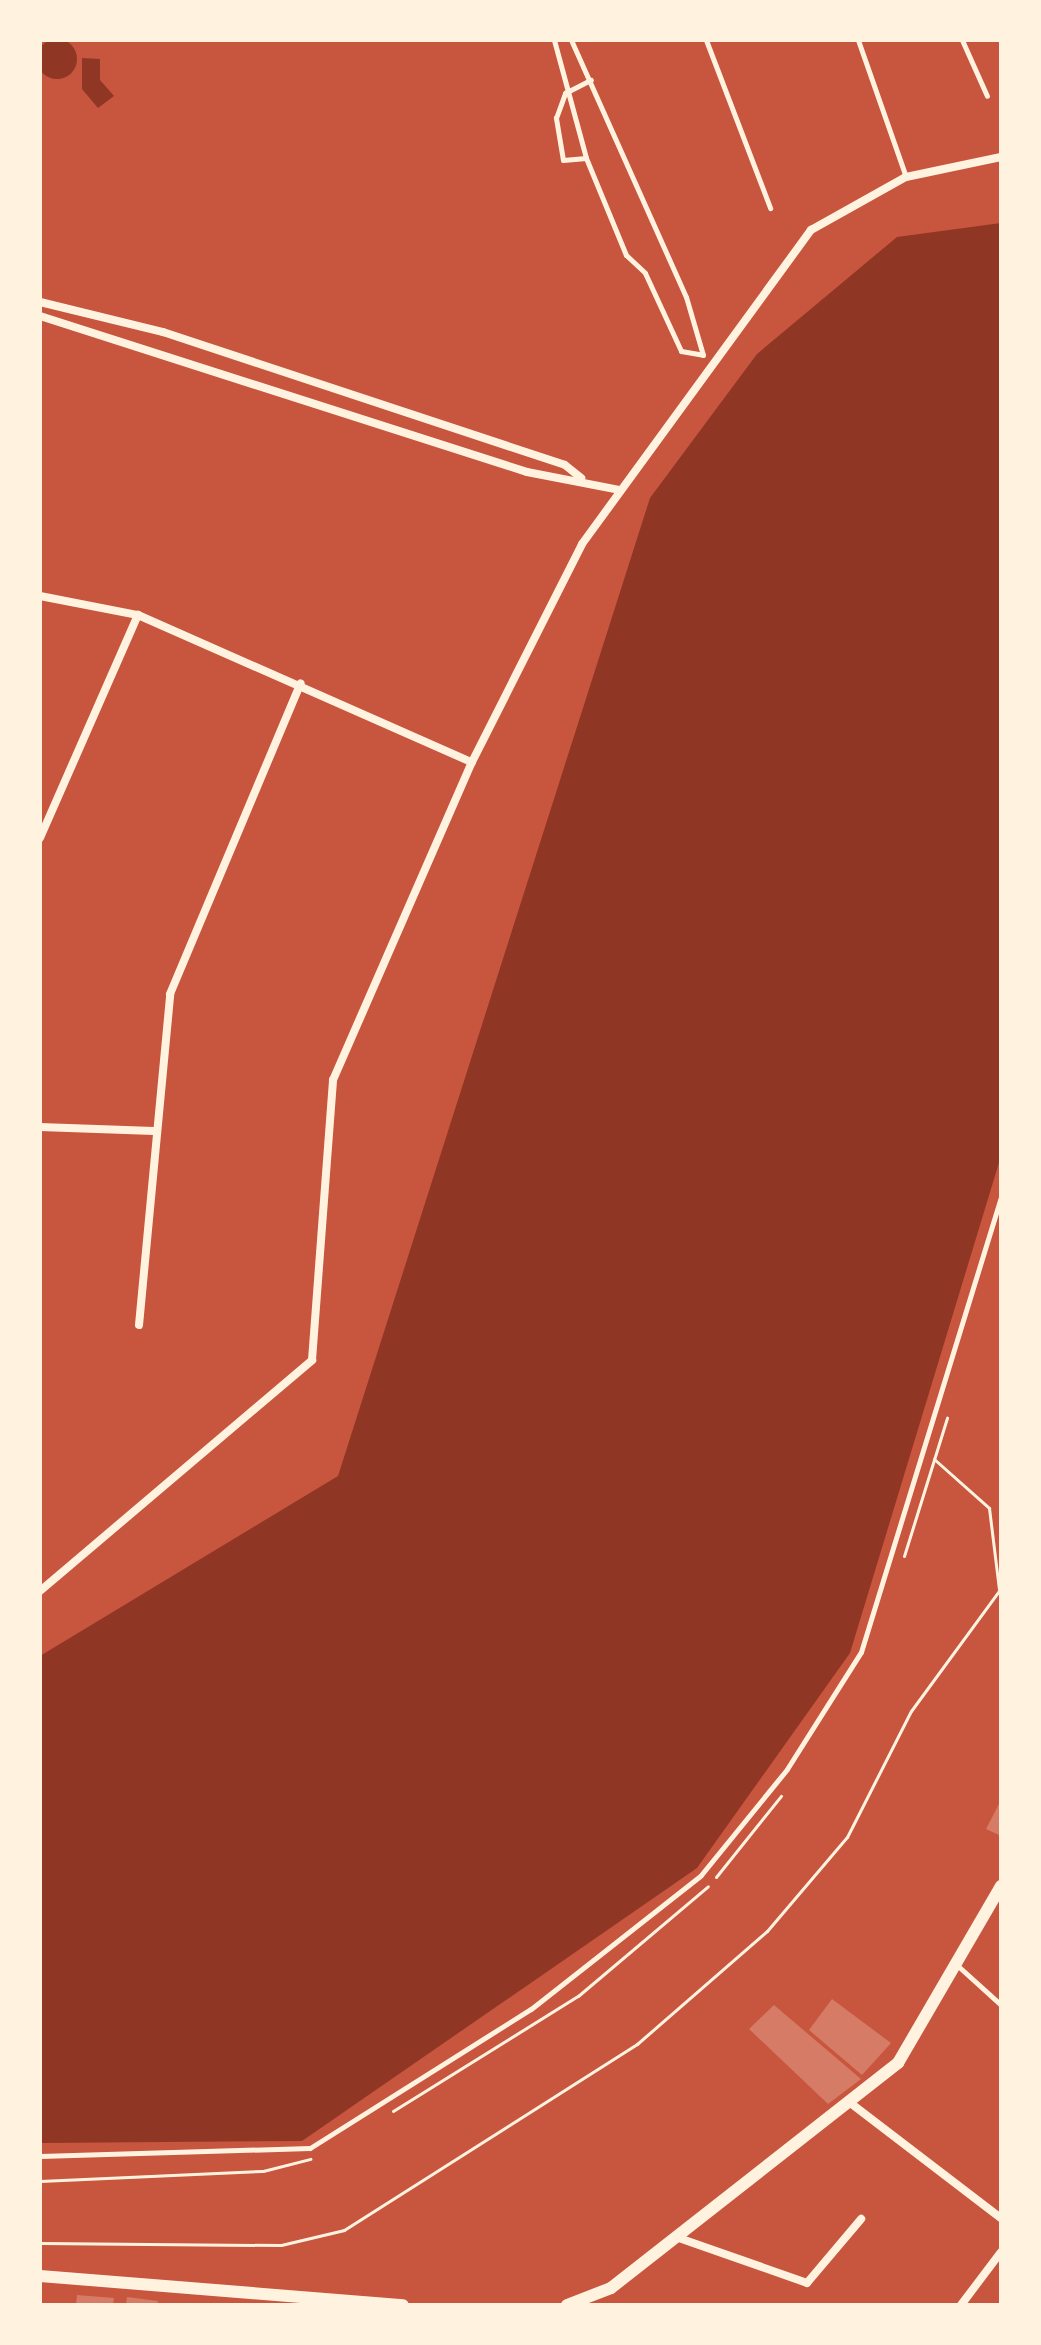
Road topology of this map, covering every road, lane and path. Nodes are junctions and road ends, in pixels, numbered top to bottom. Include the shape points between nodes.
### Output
1 (554, 40) edge
2 (571, 40) edge
3 (706, 40) edge
4 (858, 40) edge
5 (962, 40) edge
6 (591, 80) junction
7 (569, 88) junction
8 (987, 96) dead end
9 (1001, 157) edge
10 (586, 158) junction
11 (906, 177) junction
12 (770, 208) dead end
13 (40, 302) edge
14 (40, 316) edge
15 (703, 355) junction
16 (715, 368) junction
17 (356, 396) junction
18 (349, 413) junction
19 (582, 479) junction
20 (620, 490) junction
21 (40, 596) edge
22 (138, 615) junction
23 (301, 683) junction
24 (472, 762) junction
25 (40, 838) edge
26 (40, 1127) edge
27 (154, 1131) junction
28 (1001, 1198) edge
29 (139, 1325) dead end
30 (948, 1414) dead end
31 (934, 1459) junction
32 (901, 1563) dead end
33 (1000, 1589) edge
34 (40, 1591) edge
35 (783, 1793) dead end
36 (1001, 1886) edge
37 (957, 1965) junction
38 (1001, 2005) edge
39 (853, 2105) junction
40 (381, 2118) dead end
41 (40, 2156) edge
42 (313, 2158) dead end
43 (40, 2181) edge
44 (1001, 2218) edge
45 (861, 2219) dead end
46 (676, 2237) junction
47 (40, 2243) edge
48 (1001, 2252) edge
49 (992, 2263) junction
50 (1001, 2270) edge
51 (40, 2276) edge
52 (592, 2301) edge
53 (403, 2305) edge
54 (567, 2305) edge
55 (961, 2305) edge

1 - 7 lane
2 - 6 lane
3 - 12 lane
4 - 11 lane
5 - 8 lane
6 - 7 lane
6 - 15 lane via 686,297
7 - 10 lane
7 - 10 lane via 558,102 558,150 563,160
9 - 11 street
10 - 15 lane via 626,255 645,273 681,351
11 - 16 street via 811,230
13 - 17 street via 163,332
14 - 18 street
15 - 16 lane
16 - 20 street
17 - 18 street
17 - 19 street via 565,465
18 - 19 street via 527,472
19 - 20 street
20 - 24 street via 582,544
21 - 22 street
22 - 23 street
22 - 25 street
23 - 24 street
23 - 27 street via 170,994
24 - 34 street via 333,1080 312,1360
26 - 27 street
27 - 29 street
28 - 41 lane via 861,1652 787,1769 701,1875 531,2009 310,2148
30 - 31 path
31 - 32 path
31 - 33 path via 989,1508
33 - 47 path via 911,1711 847,1837 767,1931 637,2044 344,2230 281,2245
35 - 40 path via 700,1895 629,1955 578,1996
36 - 37 street
37 - 38 lane
37 - 39 street via 898,2063
39 - 44 street
39 - 46 street
42 - 43 path via 263,2171
45 - 46 street via 807,2283
46 - 52 street
48 - 49 street
49 - 50 street
49 - 55 street
51 - 53 street
52 - 54 street

